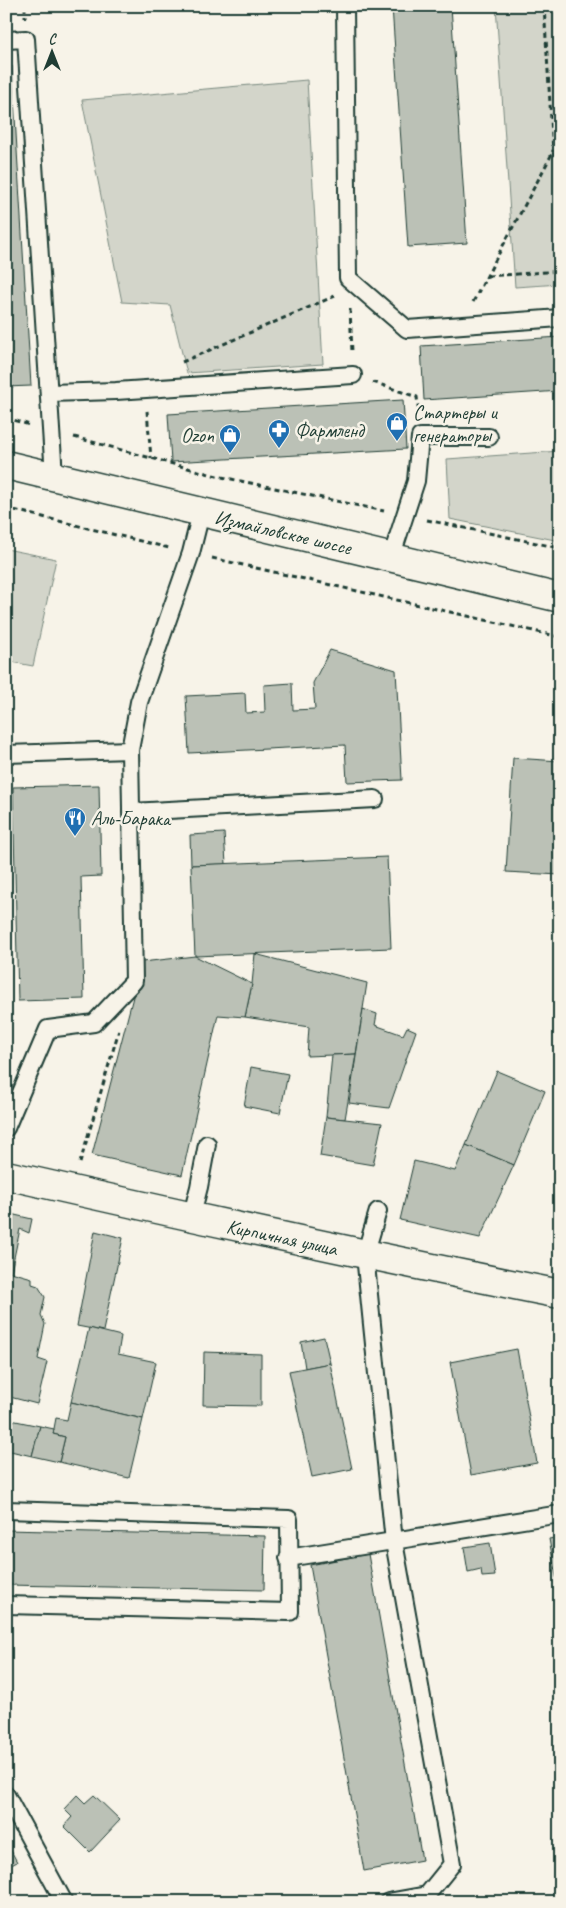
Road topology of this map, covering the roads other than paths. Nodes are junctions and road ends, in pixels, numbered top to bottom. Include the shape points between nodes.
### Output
1 (345, 6) edge
2 (6, 40) edge
3 (560, 318) edge
4 (353, 375) road end
5 (49, 393) junction
6 (489, 437) dead end
7 (6, 465) edge
8 (54, 476) junction
9 (201, 513) junction
10 (392, 558) junction
11 (560, 598) edge
12 (130, 750) junction
13 (6, 754) edge
14 (375, 800) dead end
15 (131, 812) junction
16 (6, 1128) edge
17 (207, 1144) dead end
18 (6, 1175) edge
19 (378, 1211) dead end
20 (191, 1218) junction
21 (365, 1255) junction
22 (560, 1294) edge
23 (6, 1510) edge
24 (560, 1514) edge
25 (394, 1542) junction
26 (288, 1558) junction
27 (6, 1605) edge
28 (6, 1795) edge
29 (428, 1899) edge
30 (64, 1902) edge
31 (388, 1902) edge

1 - 3 lane via 349,284 408,329
2 - 5 lane via 26,39
4 - 5 lane
5 - 8 lane
6 - 10 lane via 420,437 416,481
7 - 8 main road, Измайловское шоссе
8 - 9 main road, Измайловское шоссе
9 - 10 main road, Измайловское шоссе
9 - 12 lane via 191,553 139,702
10 - 11 main road, Измайловское шоссе
12 - 13 lane
12 - 15 lane
14 - 15 lane
15 - 16 lane via 134,982 94,1023 48,1029
17 - 20 lane
18 - 20 main road, Кирпичная улица
19 - 21 lane
20 - 21 main road, Кирпичная улица
21 - 22 main road, Кирпичная улица
21 - 25 lane
23 - 26 lane via 289,1520
24 - 25 lane
25 - 26 lane
25 - 29 lane via 452,1864
26 - 27 lane via 290,1612
28 - 30 lane
29 - 31 lane

